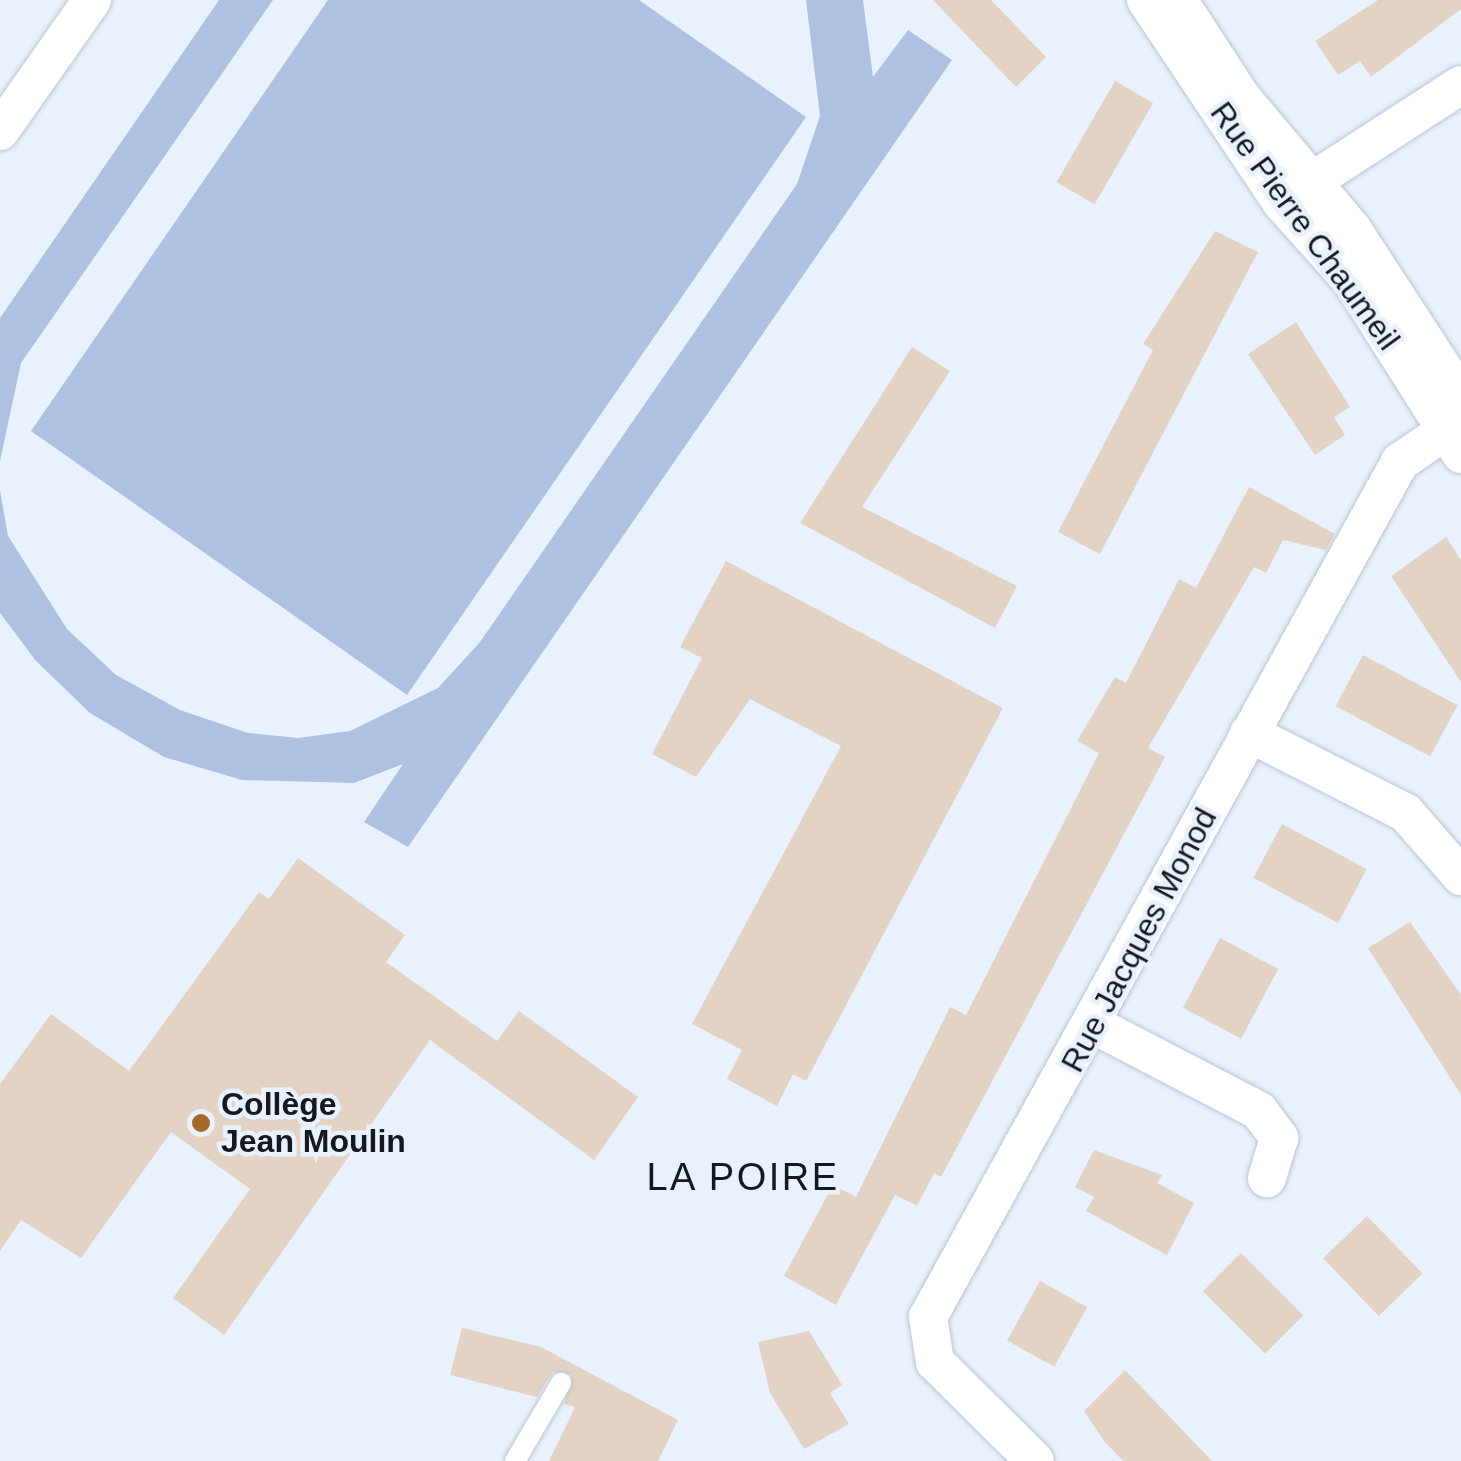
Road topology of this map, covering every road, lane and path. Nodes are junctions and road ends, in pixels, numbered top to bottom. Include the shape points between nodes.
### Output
1 (92, 0) edge
2 (1146, 0) edge
3 (1178, 0) edge
4 (1461, 85) edge
5 (0, 132) edge
6 (1296, 192) junction
7 (1458, 425) edge
8 (1249, 733) junction
9 (1461, 876) edge
10 (1096, 1026) junction
11 (1266, 1178) dead end
12 (561, 1384) dead end
13 (515, 1461) edge
14 (1035, 1461) edge

1 - 5 street
2 - 6 street, Rue Pierre Chaumeil
3 - 6 street, Rue Pierre Chaumeil
4 - 6 street
6 - 7 street, Rue Pierre Chaumeil via 1351,280
7 - 8 street, Rue Jacques Monod via 1400,462
8 - 9 street via 1406,813
8 - 10 street, Rue Jacques Monod
10 - 11 street via 1259,1111 1279,1138
10 - 14 street, Rue Jacques Monod via 928,1316 934,1362
12 - 13 lane

